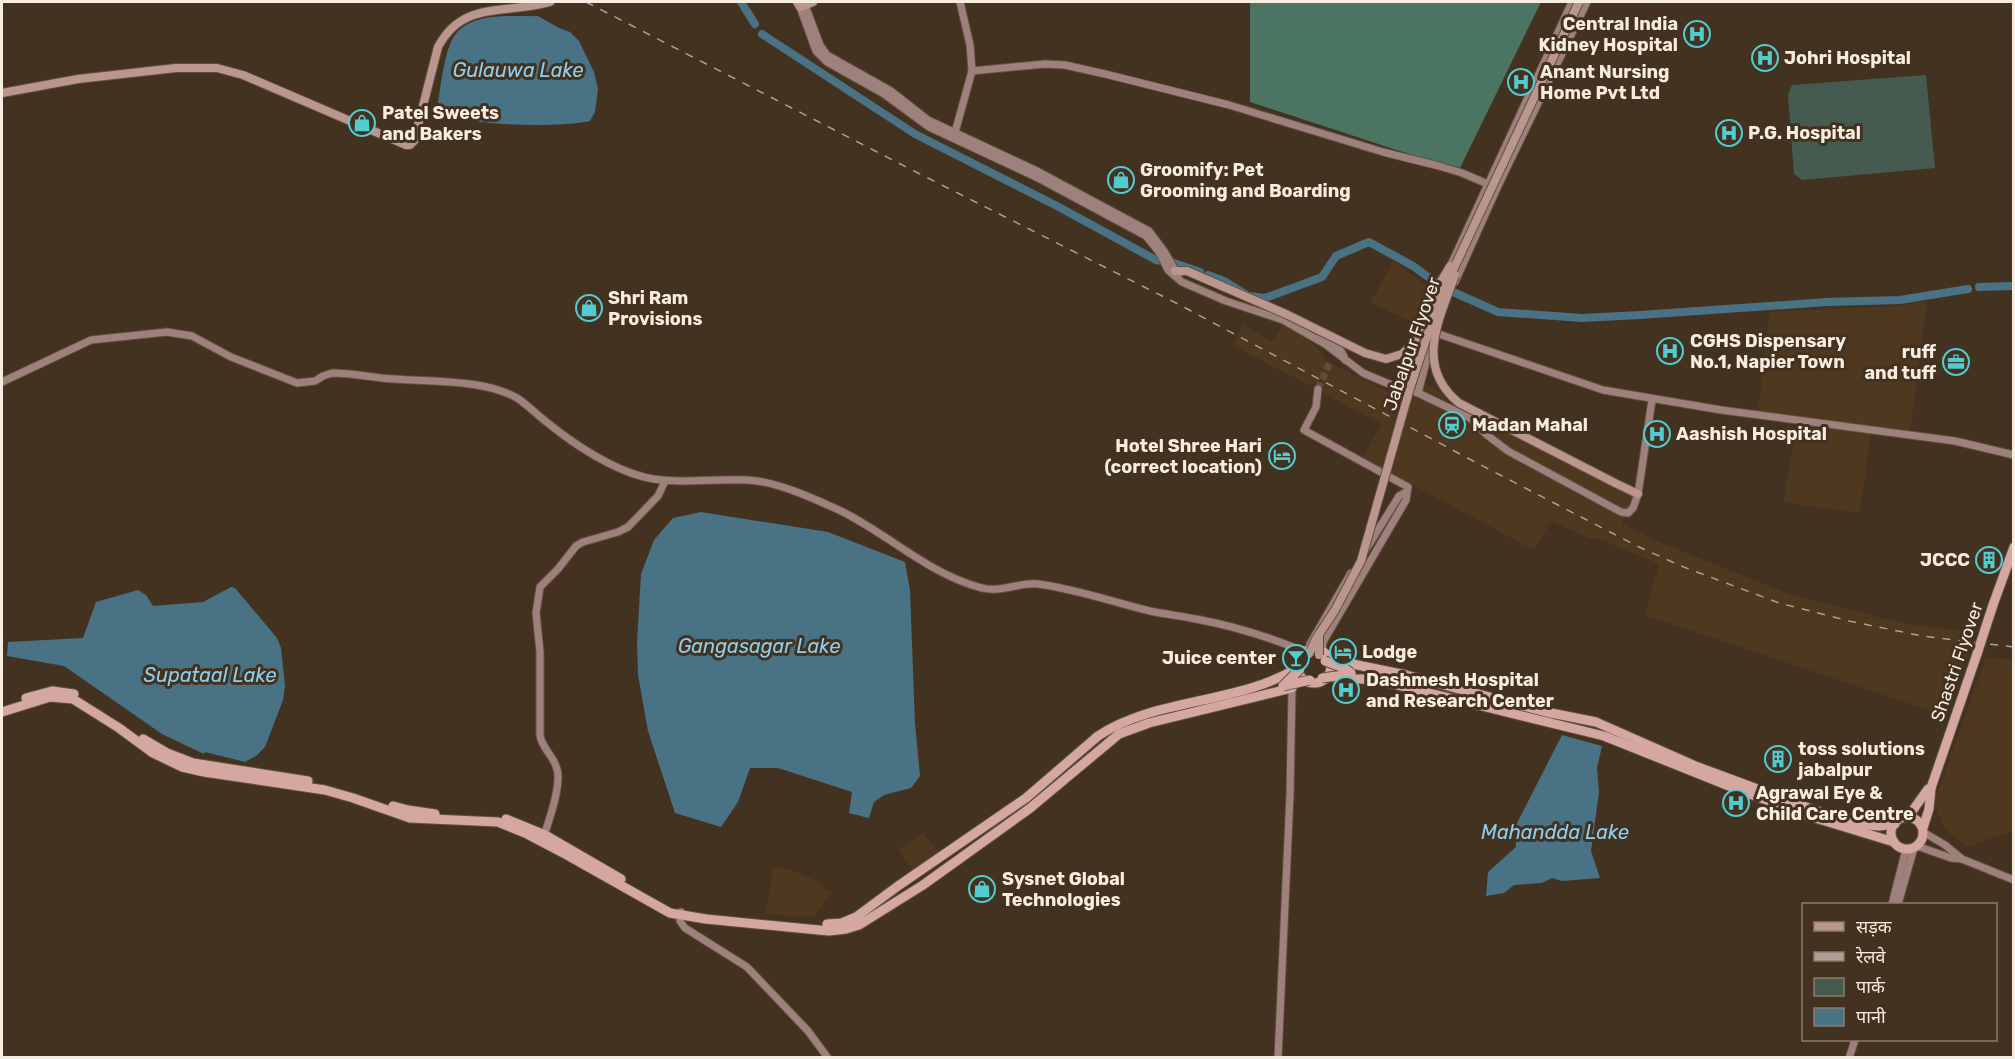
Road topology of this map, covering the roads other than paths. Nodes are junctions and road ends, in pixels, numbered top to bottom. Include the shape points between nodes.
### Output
1 (550, 2) edge
2 (960, 2) edge
3 (1572, 2) edge
4 (1579, 2) edge
5 (1587, 2) edge
6 (803, 3) edge
7 (972, 71) junction
8 (2, 93) edge
9 (953, 136) junction
10 (1486, 184) junction
11 (1497, 188) junction
12 (1460, 255) junction
13 (1172, 270) junction
14 (1424, 329) junction
15 (1434, 333) junction
16 (2, 382) edge
17 (1318, 388) tunnel mouth
18 (1404, 388) junction
19 (1418, 393) junction
20 (1652, 400) junction
21 (2013, 453) edge
22 (664, 481) junction
23 (1406, 492) junction
24 (1638, 494) junction
25 (2013, 547) edge
26 (1319, 635) junction
27 (1307, 652) junction
28 (1324, 656) junction
29 (1298, 668) junction
30 (1351, 673) junction
31 (1323, 678) junction
32 (1311, 682) junction
33 (1288, 687) junction
34 (2, 707) edge
35 (2, 712) edge
36 (1606, 732) junction
37 (262, 777) junction
38 (1931, 788) junction
39 (1908, 817) junction
40 (1894, 824) junction
41 (1923, 830) junction
42 (543, 839) junction
43 (1893, 842) junction
44 (1913, 848) junction
45 (1962, 859) junction
46 (922, 879) junction
47 (2013, 880) edge
48 (898, 886) junction
49 (904, 897) junction
50 (1892, 903) edge
51 (1898, 903) edge
52 (681, 913) junction
53 (1851, 1041) edge
54 (1855, 1041) edge
55 (828, 1058) edge
56 (1278, 1058) edge
57 (1847, 1058) edge

1 - 8 main road via 473,10 458,18 438,47 410,146 243,75 217,68 176,68 78,79
2 - 7 street
3 - 10 street
4 - 12 main road, Jabalpur Flyover, bridge
5 - 11 street
6 - 9 street via 813,43 821,57 884,94 929,127
7 - 9 street
7 - 10 street via 1065,65 1229,105 1462,173
9 - 13 street via 1054,180 1149,231
10 - 11 street
10 - 14 street, bridge
11 - 15 street, bridge
12 - 13 main road, bridge via 1431,297 1414,343 1402,354 1386,359 1186,271
12 - 24 main road, bridge via 1433,347 1433,365 1447,394
12 - 26 main road, Jabalpur Flyover, bridge via 1428,331 1361,561
13 - 18 street via 1218,295 1292,320 1330,342 1340,358 1352,367 1371,378
14 - 15 street
14 - 18 street
15 - 19 street
15 - 20 street via 1604,390
16 - 22 street via 91,340 177,332 297,384 339,373 463,383 516,397 608,464
17 - 23 street via 1316,407 1304,430 1407,486
18 - 19 street
19 - 24 street via 1470,418 1503,448 1612,509 1628,513
20 - 21 street via 1955,441
20 - 24 street
22 - 27 street via 749,480 775,484 842,512 927,563 982,588 1050,586 1273,638
22 - 42 street via 658,496 628,527 576,546 540,587 536,613 540,735 558,772
23 - 27 street via 1399,496 1354,567
23 - 28 street via 1406,500 1323,642
25 - 38 highway, Shastri Flyover, bridge
26 - 27 main road, Jabalpur Flyover, bridge
26 - 28 main road, bridge
27 - 28 highway, bridge
27 - 29 highway
28 - 30 highway, bridge
28 - 31 highway, bridge
28 - 36 highway via 1578,717 1596,722
29 - 32 highway, bridge
29 - 33 highway, bridge
29 - 48 highway via 1254,687 1152,713 1108,729 1026,798
30 - 31 highway, bridge
30 - 36 highway
31 - 32 highway, bridge
31 - 36 highway via 1379,681
32 - 33 highway, bridge
33 - 46 highway via 1120,728 1013,815
33 - 49 highway via 1119,734 1029,809
33 - 56 street via 1292,732
34 - 37 highway via 52,690 70,692 180,759
35 - 37 highway via 50,697 69,698 172,763 192,770
36 - 40 highway via 1844,820 1879,826
36 - 43 highway via 1734,788
37 - 42 highway via 337,793 410,818 498,822
38 - 39 highway
38 - 41 highway
39 - 40 highway
39 - 41 highway via 1919,822
40 - 43 highway
41 - 44 highway via 1922,840
41 - 45 street
42 - 52 highway via 657,907
43 - 44 highway via 1899,847
44 - 45 street
44 - 50 street
44 - 51 street
45 - 47 street
46 - 48 highway
46 - 49 highway
48 - 52 highway via 856,917 835,924
49 - 52 highway via 859,925 839,930 764,925
52 - 55 street via 680,921 685,928 747,967 808,1031
53 - 57 street
54 - 57 street

